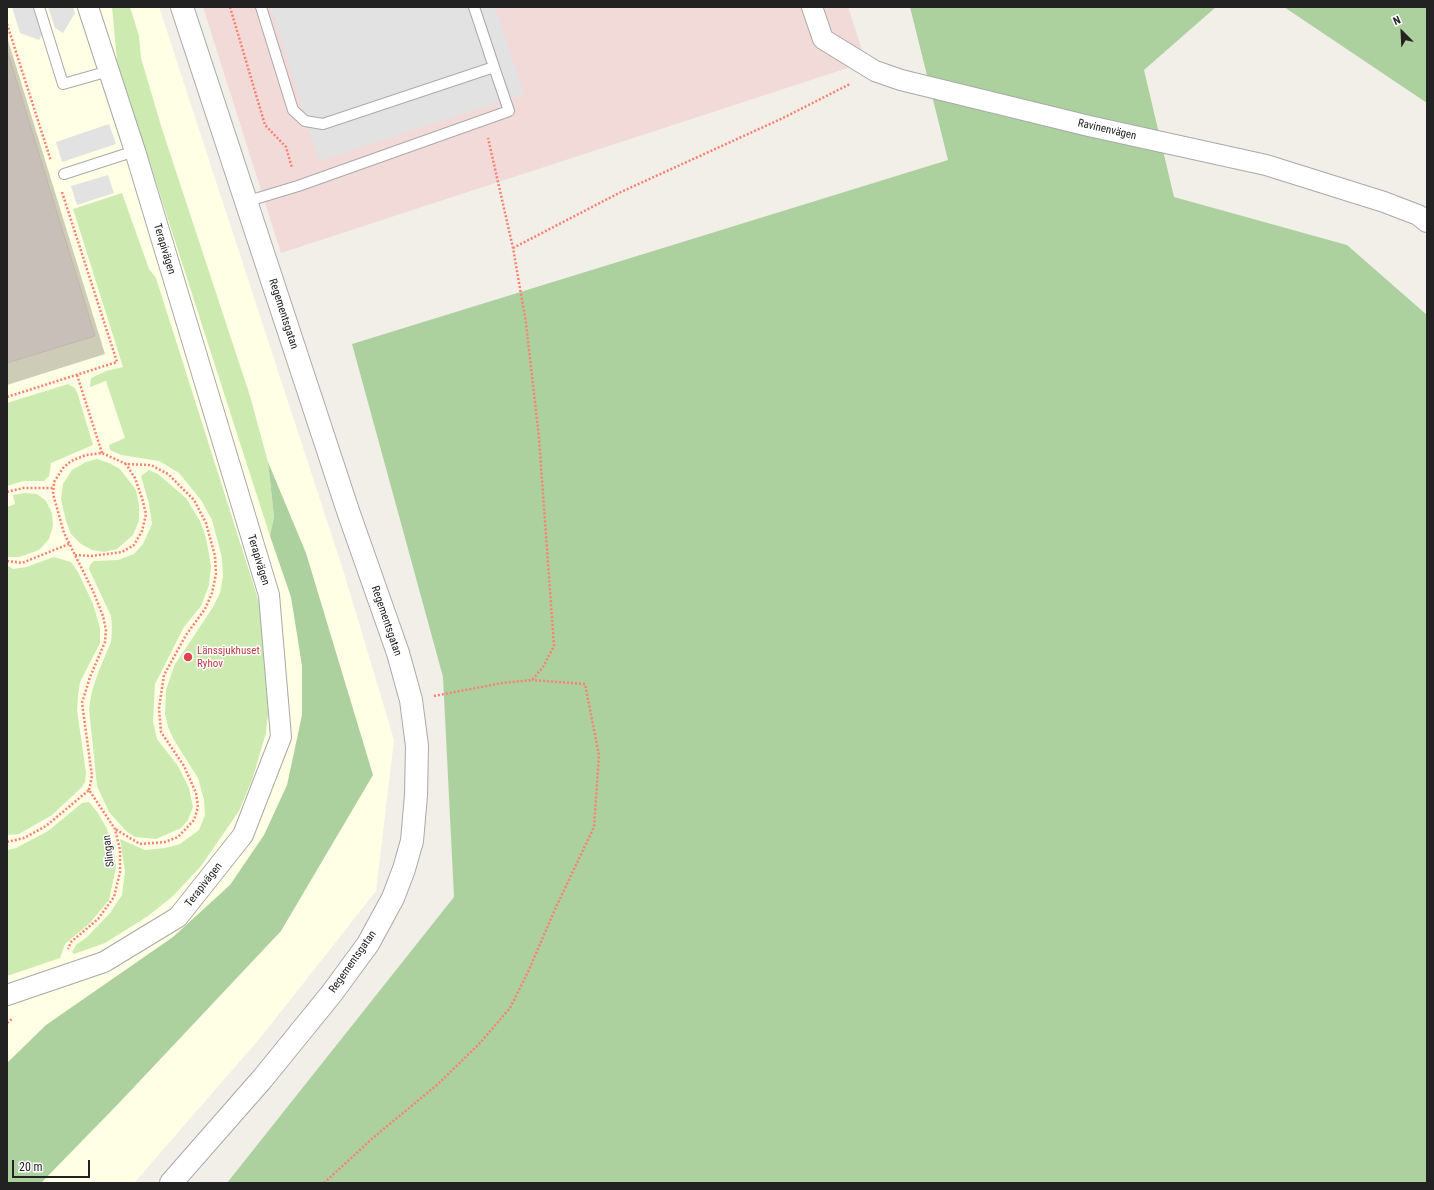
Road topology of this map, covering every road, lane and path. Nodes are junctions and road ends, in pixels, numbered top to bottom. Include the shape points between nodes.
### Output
1 (39, 7) edge
2 (88, 7) edge
3 (182, 7) edge
4 (230, 7) edge
5 (261, 7) edge
6 (474, 7) edge
7 (812, 7) edge
8 (7, 24) edge
9 (494, 67) junction
10 (108, 71) junction
11 (875, 71) junction
12 (484, 120) junction
13 (135, 150) junction
14 (54, 169) dead end
15 (64, 174) dead end
16 (298, 186) junction
17 (61, 191) dead end
18 (245, 202) junction
19 (1427, 222) edge
20 (513, 248) junction
21 (77, 374) junction
22 (7, 397) edge
23 (102, 453) junction
24 (126, 464) junction
25 (54, 488) junction
26 (7, 492) edge
27 (69, 544) junction
28 (74, 555) junction
29 (7, 561) edge
30 (532, 680) junction
31 (411, 700) junction
32 (89, 790) junction
33 (115, 828) junction
34 (7, 842) edge
35 (50, 980) junction
36 (7, 995) edge
37 (14, 1017) dead end
38 (7, 1023) edge
39 (171, 1183) edge
40 (324, 1183) edge

1 - 10 lane via 63,84
2 - 10 street, Terapivägen
3 - 18 street, Regementsgatan
4 - 16 path via 265,125 286,147
5 - 9 lane via 293,110 305,121 323,124
6 - 9 lane
7 - 11 street, Ravinenvägen via 822,39
8 - 14 path
9 - 12 lane via 509,111
10 - 13 street, Terapivägen
11 - 19 street, Ravinenvägen via 901,80 1089,126 1266,165 1384,202 1418,215
11 - 20 path via 783,118 621,192
12 - 16 lane
12 - 20 path
13 - 15 lane
13 - 35 street, Terapivägen via 268,595 281,737 243,835 178,917 104,962
16 - 18 lane
17 - 21 path via 117,362
18 - 31 street, Regementsgatan via 398,653
20 - 30 path via 526,323 538,431 554,646 543,668
21 - 22 path
21 - 23 path
23 - 24 path
23 - 25 path via 86,455 72,461 63,468 54,482
24 - 28 path via 135,478 146,514 142,531 134,545 122,552 91,556
24 - 33 path via 151,465 168,474 194,500 206,523 215,556 216,574 205,609 186,635 164,675 159,708 161,732 184,766 196,793 198,807 194,820 178,837 165,842 140,844
25 - 26 path via 23,488
25 - 27 path via 58,514
27 - 28 path
27 - 29 path via 22,564
28 - 32 path via 93,591 106,630 105,642 82,703 92,776
30 - 31 path
30 - 40 path via 585,684 599,755 594,828 510,1008 479,1044 438,1084
31 - 39 street, Regementsgatan via 417,746 412,841 393,898 368,944 332,993
32 - 33 path, Slingan
32 - 34 path via 46,826 24,838
33 - 35 path, Slingan via 120,850 120,872 114,897 98,919 71,942
35 - 36 street, Terapivägen
37 - 38 path

